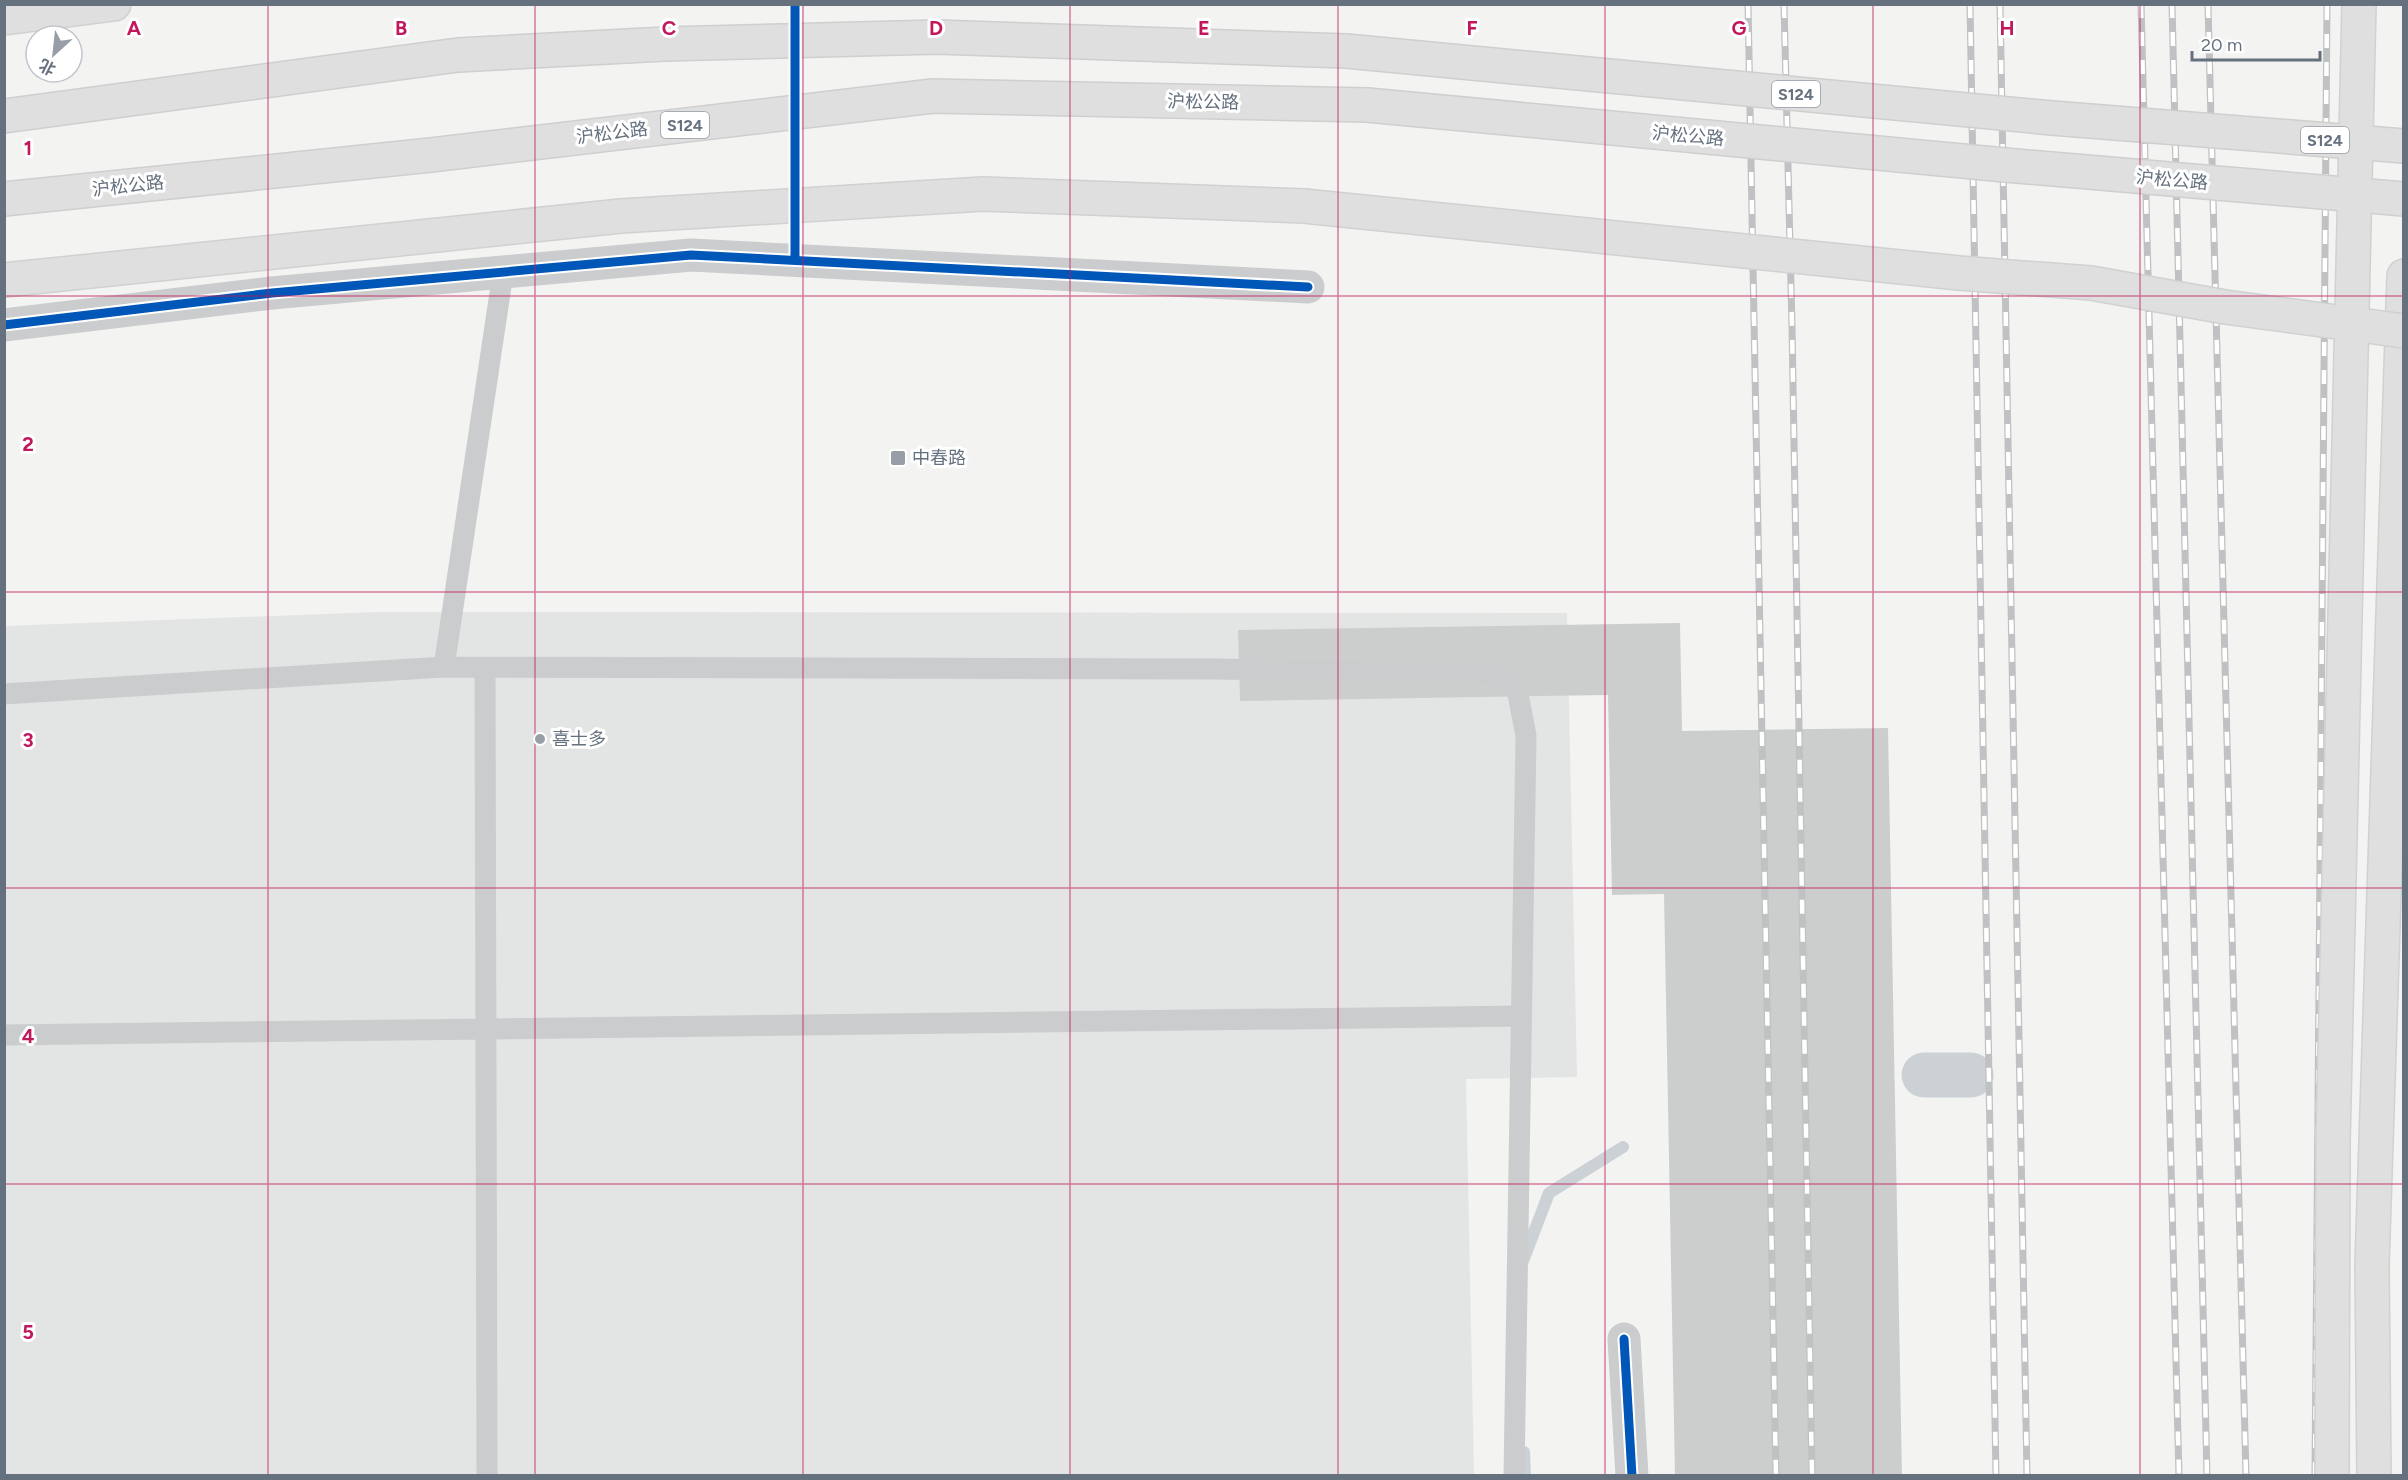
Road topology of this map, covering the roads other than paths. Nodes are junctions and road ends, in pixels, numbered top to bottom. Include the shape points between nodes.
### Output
1 (114, 4) edge
2 (2359, 4) edge
3 (4, 18) edge
4 (4, 116) edge
5 (2403, 146) edge
6 (4, 199) edge
7 (2403, 199) edge
8 (503, 273) junction
9 (2403, 276) edge
10 (4, 280) edge
11 (1308, 287) dead end
12 (4, 325) edge
13 (2403, 331) edge
14 (444, 667) junction
15 (486, 668) junction
16 (4, 694) edge
17 (1521, 1016) junction
18 (486, 1029) junction
19 (4, 1035) edge
20 (1624, 1339) dead end
21 (487, 1476) edge
22 (1514, 1476) edge
23 (1632, 1476) edge
24 (2332, 1476) edge
25 (2374, 1476) edge

1 - 3 main road
2 - 24 main road, bridge via 2333,1143
4 - 5 main road, S124, bridge via 458,55 665,44 937,37 1346,51 2040,117
6 - 7 main road, 沪松公路 / S124, bridge via 933,96 1367,105
8 - 11 street via 691,255
8 - 12 street via 272,293
8 - 14 lane
9 - 25 main road via 2372,1265
10 - 13 main road, bridge via 621,216 983,194 1315,207 1947,272 2091,283 2225,307
14 - 15 lane
14 - 16 lane
15 - 17 lane via 1493,673 1517,689 1526,735
15 - 18 lane
17 - 18 lane
17 - 22 lane
18 - 19 lane
18 - 21 lane
20 - 23 street

